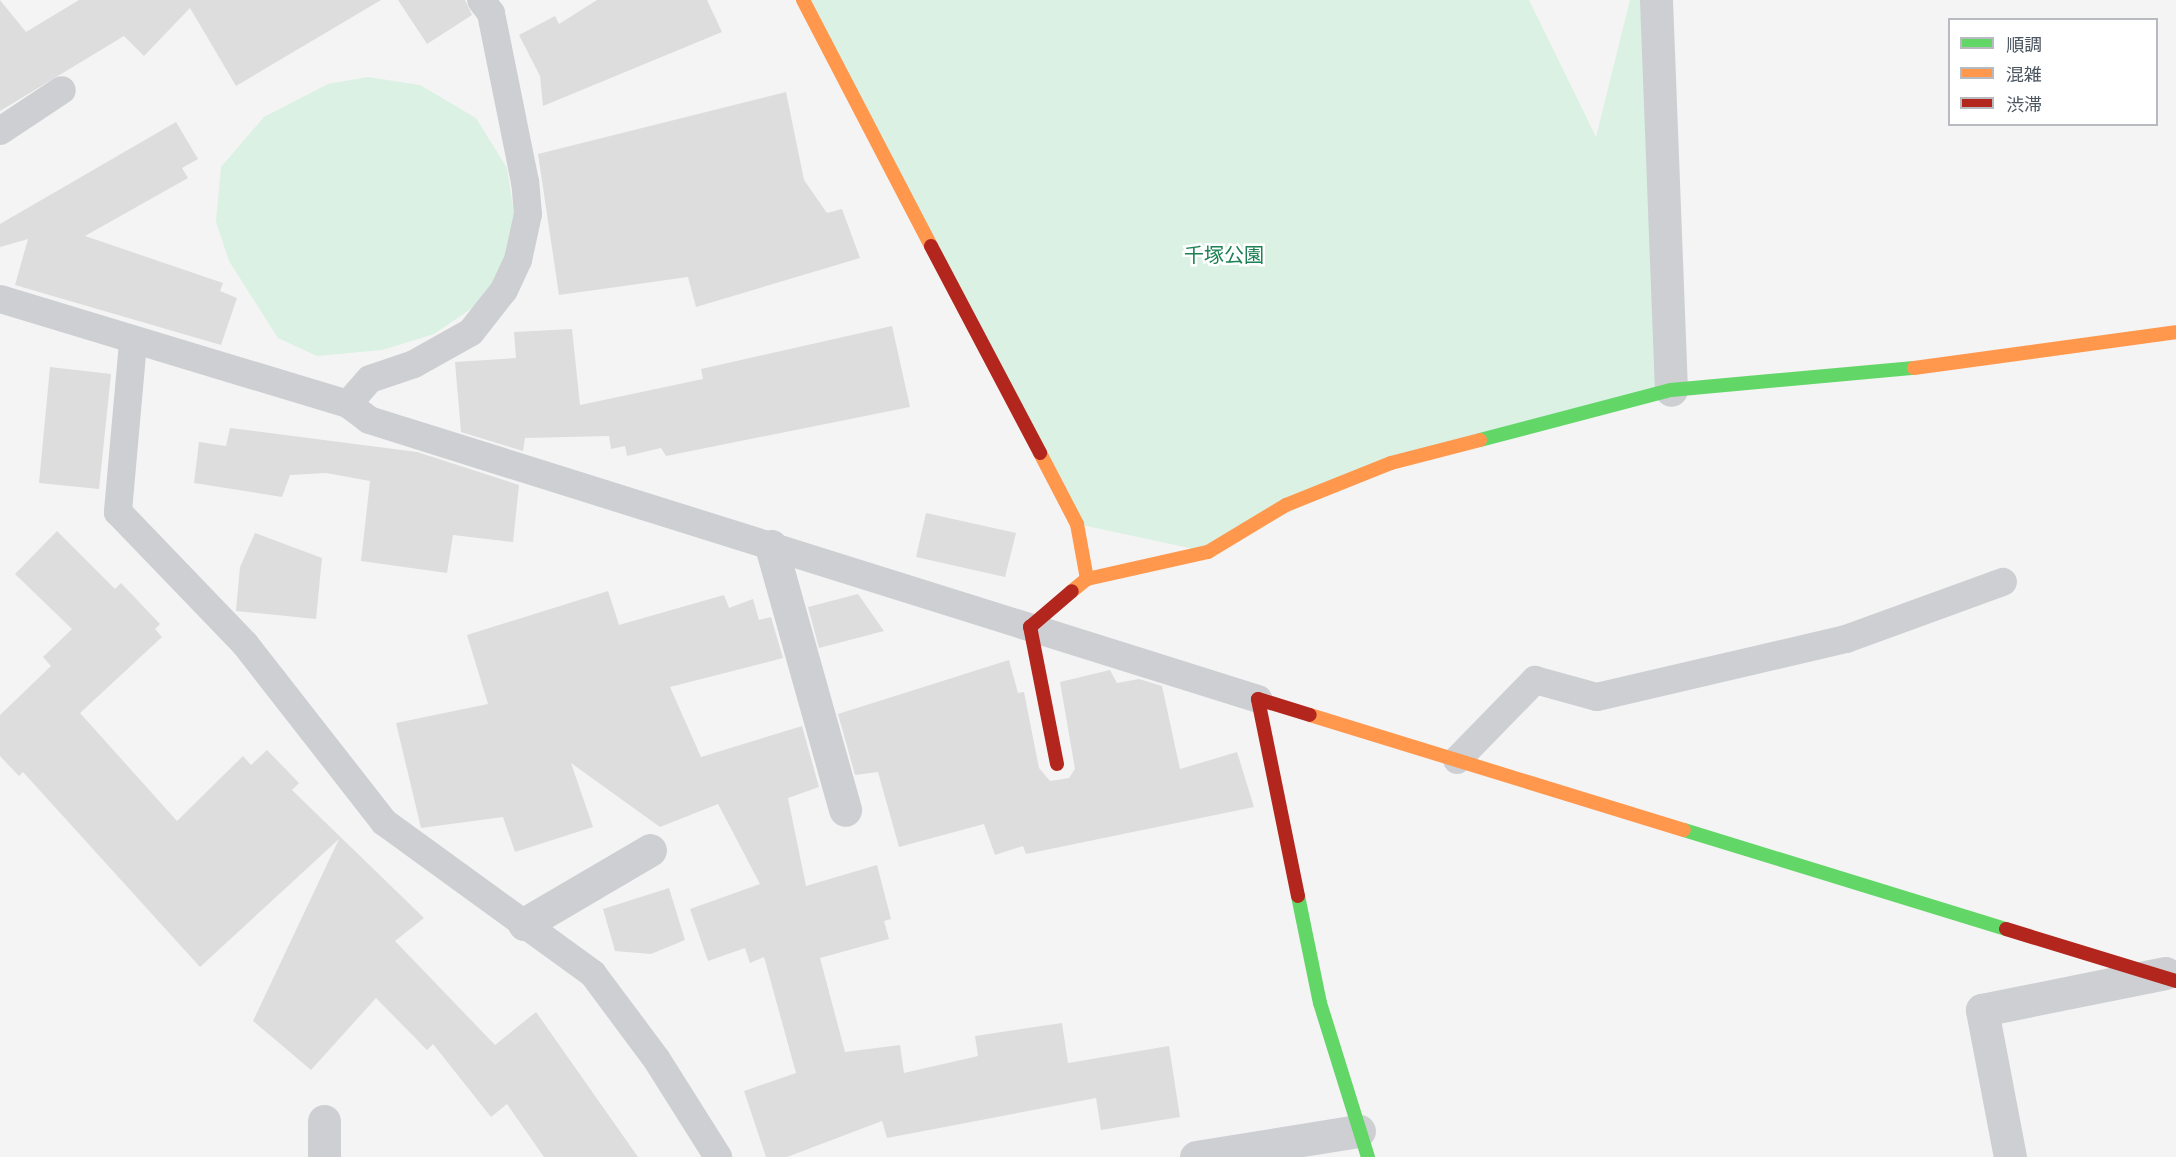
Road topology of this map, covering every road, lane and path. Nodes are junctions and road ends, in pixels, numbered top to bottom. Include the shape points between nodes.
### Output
1 (803, 0) edge
2 (1656, 0) edge
3 (494, 4) edge
4 (62, 90) dead end
5 (0, 131) edge
6 (0, 299) edge
7 (2176, 332) edge
8 (133, 343) junction
9 (1671, 390) junction
10 (348, 404) junction
11 (771, 546) junction
12 (1087, 579) junction
13 (2003, 582) dead end
14 (1030, 627) junction
15 (1258, 699) junction
16 (1457, 760) junction
17 (1057, 764) dead end
18 (845, 810) dead end
19 (650, 850) dead end
20 (524, 924) junction
21 (2170, 976) edge
22 (324, 1121) dead end
23 (1363, 1144) edge
24 (324, 1157) edge
25 (718, 1157) edge
26 (1196, 1157) edge
27 (2010, 1157) edge

1 - 12 street via 1077,524
2 - 9 street
3 - 10 lane via 528,214 518,260 504,290 471,332 414,364 370,379
4 - 5 lane
6 - 8 lane
7 - 9 street via 1986,362
8 - 10 lane
8 - 20 lane via 118,512 244,644 384,822
9 - 12 street via 1392,463 1286,505 1208,552
10 - 11 lane via 369,420
11 - 14 lane
11 - 18 street
12 - 14 street
13 - 16 lane via 1846,639 1597,697 1535,680
14 - 15 lane
14 - 17 street
15 - 16 street
15 - 23 street via 1320,1003
16 - 21 street
19 - 20 street
20 - 25 lane via 593,974 657,1060
21 - 27 street via 1982,1010
22 - 24 street
23 - 26 street

